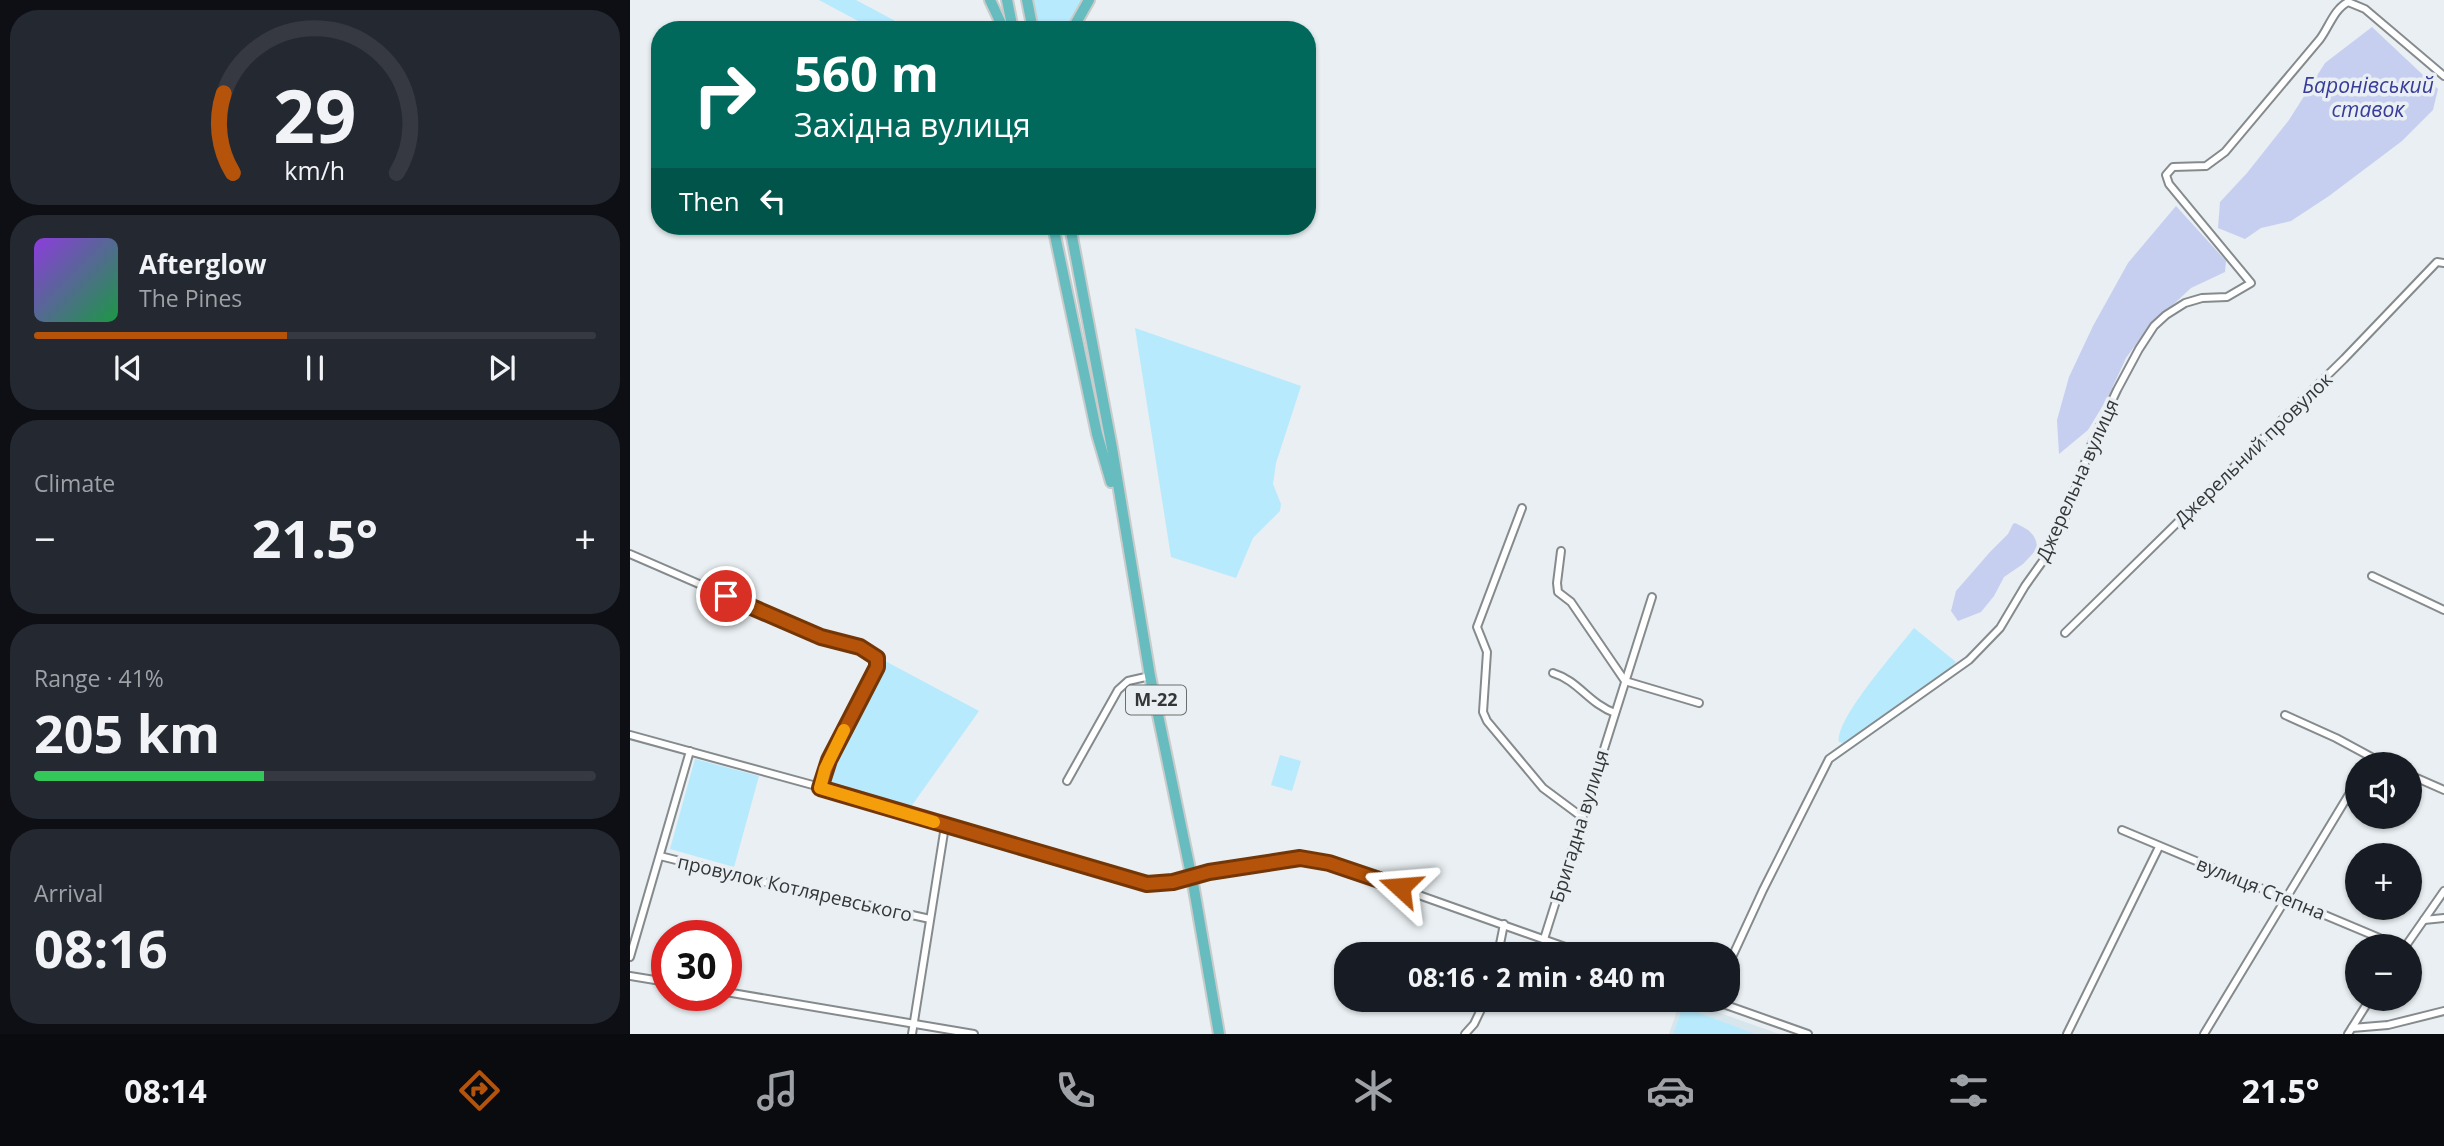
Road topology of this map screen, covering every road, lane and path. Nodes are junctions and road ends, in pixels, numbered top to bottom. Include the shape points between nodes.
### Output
1 (990, 0) edge
2 (1007, 0) edge
3 (1027, 0) edge
4 (1088, 0) edge
5 (1000, 21) edge
6 (1011, 21) edge
7 (1031, 21) edge
8 (1077, 21) edge
9 (2444, 76) edge
10 (1055, 235) edge
11 (1072, 235) edge
12 (2440, 263) edge
13 (1522, 508) dead end
14 (1123, 522) junction
15 (1562, 551) dead end
16 (630, 554) edge
17 (2372, 576) dead end
18 (1652, 597) dead end
19 (2444, 610) edge
20 (2066, 633) dead end
21 (1553, 673) dead end
22 (1150, 676) junction
23 (1625, 681) junction
24 (1699, 703) dead end
25 (1615, 713) junction
26 (2285, 715) dead end
27 (630, 735) edge
28 (690, 751) junction
29 (2363, 752) edge
30 (2422, 780) edge
31 (1067, 781) dead end
32 (820, 788) junction
33 (2444, 790) edge
34 (2345, 801) edge
35 (1582, 817) junction
36 (945, 826) junction
37 (2122, 830) dead end
38 (2159, 847) junction
39 (660, 856) junction
40 (1191, 877) junction
41 (2444, 891) edge
42 (2286, 897) junction
43 (2444, 918) edge
44 (930, 919) junction
45 (2424, 920) junction
46 (1504, 924) junction
47 (2373, 934) edge
48 (2413, 934) edge
49 (1544, 939) junction
50 (1500, 942) edge
51 (1552, 942) edge
52 (1739, 942) edge
53 (630, 957) edge
54 (630, 976) edge
55 (651, 979) edge
56 (742, 995) edge
57 (1740, 1010) edge
58 (2362, 1011) edge
59 (2444, 1011) edge
60 (1480, 1012) edge
61 (913, 1023) junction
62 (2350, 1031) edge
63 (912, 1034) edge
64 (974, 1034) edge
65 (1219, 1034) edge
66 (1465, 1034) edge
67 (1808, 1034) edge
68 (2067, 1034) edge
69 (2204, 1034) edge

1 - 5 highway
2 - 6 highway
3 - 7 highway
4 - 8 highway
9 - 52 street, Джерельна вулиця via 2365,9 2348,2 2337,9 2320,40 2225,152 2206,166 2173,167 2166,175 2251,284 2227,297 2185,303 2154,327 2102,422 2050,551 2000,628 1969,660 1829,759
10 - 14 highway, М-22 via 1097,434
11 - 14 highway, М-22
12 - 20 street, Джерельний провулок
13 - 35 street via 1477,627 1488,652 1483,712 1543,788
14 - 22 highway, М-22
15 - 23 street via 1558,592 1571,602
16 - 32 street via 821,637 874,654 877,667 829,760
17 - 19 street
18 - 23 street, Бригадна вулиця
21 - 25 street via 1568,678 1595,704
22 - 31 street via 1128,681 1118,690
22 - 40 highway, М-22
23 - 24 street
23 - 25 street, Бригадна вулиця
25 - 35 street, Бригадна вулиця
26 - 29 street
27 - 28 street
28 - 32 street
28 - 39 street
30 - 33 street
32 - 36 street
34 - 42 street
35 - 49 street, Бригадна вулиця
36 - 40 street via 1147,884
36 - 44 street
37 - 38 street, вулиця Степна
38 - 42 street, вулиця Степна
38 - 68 street
39 - 44 street, провулок Котляревського
39 - 53 street
40 - 46 street via 1288,858 1310,859
40 - 65 highway, М-22
41 - 45 street
42 - 47 street, вулиця Степна
42 - 69 street
43 - 45 street
44 - 61 street
45 - 48 street
46 - 49 street
46 - 50 street
49 - 51 street
54 - 55 street
56 - 61 street
57 - 67 street
58 - 62 street
59 - 62 street
60 - 66 street
61 - 63 street
61 - 64 street

